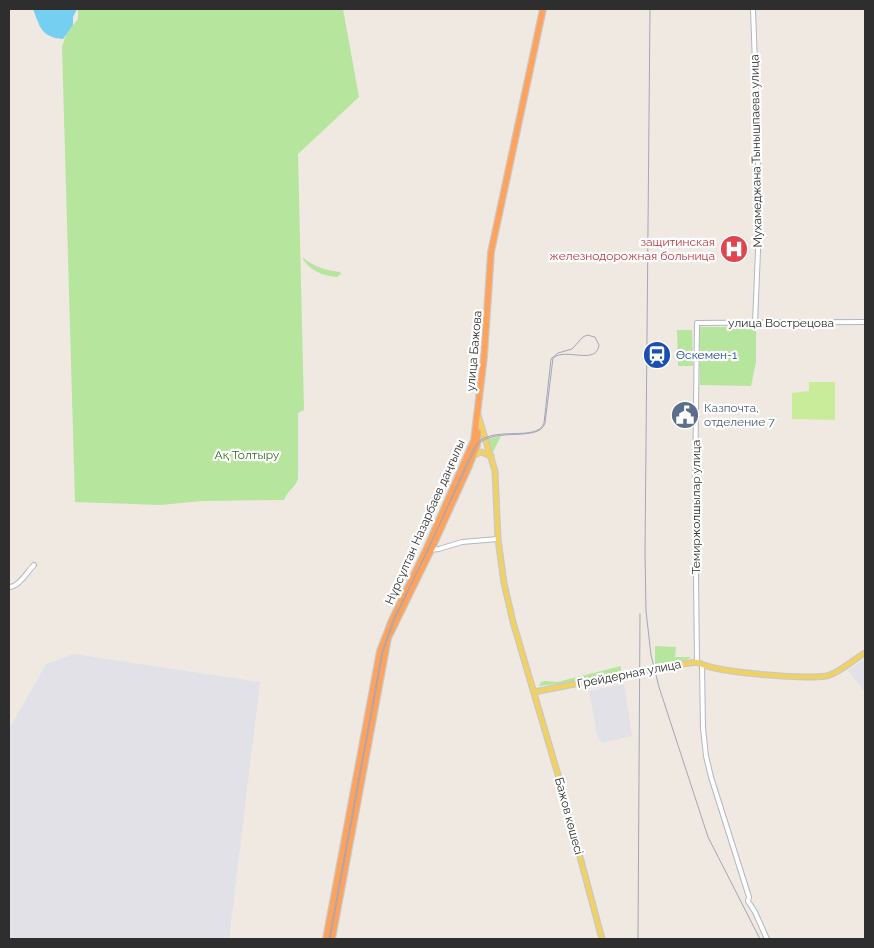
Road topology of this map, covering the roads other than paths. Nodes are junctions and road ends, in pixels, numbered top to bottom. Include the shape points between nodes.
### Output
1 (543, 9) edge
2 (753, 9) edge
3 (865, 322) edge
4 (697, 323) joint
5 (755, 323) junction
6 (478, 415) junction
7 (473, 456) junction
8 (491, 456) junction
9 (498, 539) junction
10 (428, 550) junction
11 (34, 565) dead end
12 (9, 587) edge
13 (865, 653) edge
14 (697, 662) junction
15 (702, 665) junction
16 (534, 692) junction
17 (326, 939) edge
18 (332, 939) edge
19 (602, 939) edge
20 (767, 939) edge

1 - 6 highway, улица Бажова via 491,252
2 - 5 street, Мухамеджана Тынышпаева улица via 758,147
3 - 5 street, улица Вострецова
4 - 5 street, улица Вострецова
4 - 14 street, Темиржолшылар улица
6 - 7 highway, Нұрсұлтан Назарбаев даңғылы via 477,445
6 - 8 main road, улица Бажова
6 - 10 highway, Нұрсұлтан Назарбаев даңғылы via 470,450
7 - 8 main road via 481,452
7 - 10 highway, Нұрсұлтан Назарбаев даңғылы
8 - 9 main road, улица Бажова
9 - 10 street via 462,542
9 - 16 main road, улица Бажова via 513,622
10 - 17 highway, Нұрсұлтан Назарбаев даңғылы via 380,651
10 - 18 highway, Нұрсұлтан Назарбаев даңғылы via 388,638
11 - 12 street via 17,584
13 - 15 main road, Грейдерная улица via 825,676 746,673
14 - 15 main road, Грейдерная улица
14 - 16 main road, Грейдерная улица, bridge
15 - 20 street via 706,756 748,901
16 - 19 main road, Бажов көшесі

